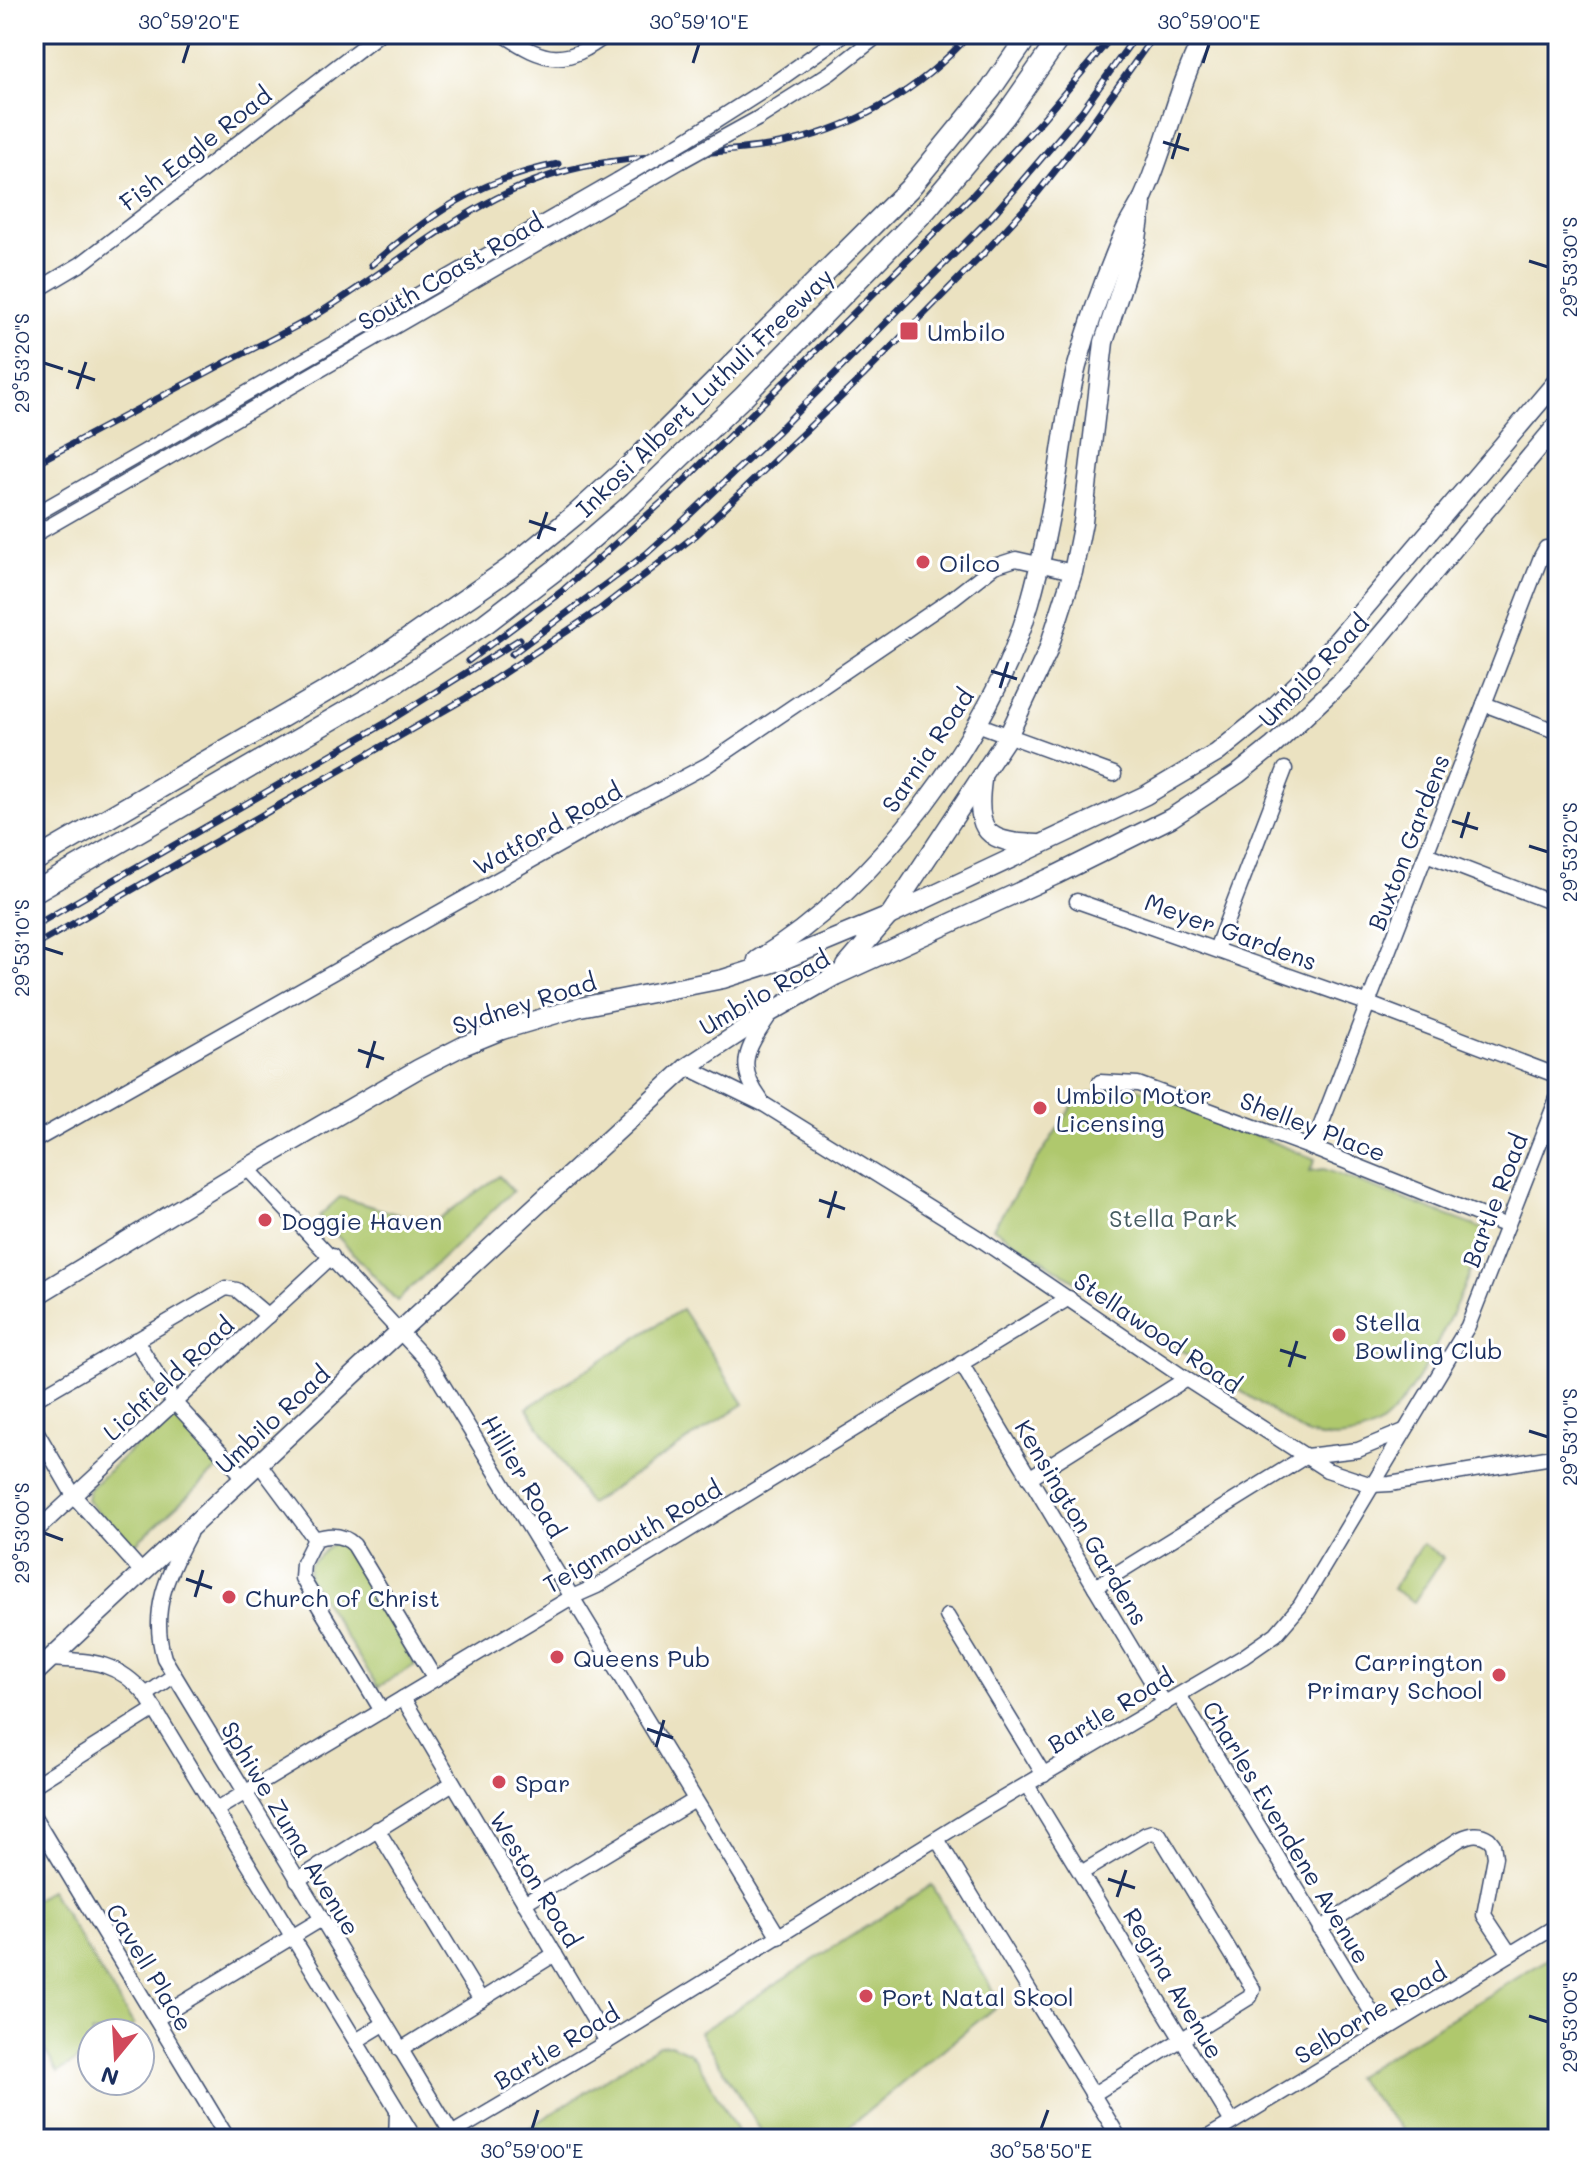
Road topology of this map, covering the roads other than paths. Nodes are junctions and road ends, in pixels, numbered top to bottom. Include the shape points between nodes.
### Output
1 (379, 34) edge
2 (503, 34) edge
3 (608, 34) edge
4 (843, 34) edge
5 (880, 34) edge
6 (1029, 34) edge
7 (1062, 34) edge
8 (1205, 34) edge
9 (856, 53) junction
10 (1142, 200) junction
11 (34, 292) edge
12 (1558, 380) edge
13 (1558, 424) edge
14 (34, 515) edge
15 (34, 535) edge
16 (1551, 550) edge
17 (1040, 564) junction
18 (1073, 572) junction
19 (1484, 704) junction
20 (977, 724) junction
21 (1558, 732) edge
22 (1008, 736) junction
23 (1285, 769) dead end
24 (983, 774) junction
25 (1114, 774) dead end
26 (1043, 844) junction
27 (1426, 854) junction
28 (34, 861) edge
29 (34, 892) edge
30 (1077, 901) dead end
31 (1558, 905) edge
32 (889, 916) junction
33 (1216, 949) junction
34 (835, 976) junction
35 (723, 979) junction
36 (1369, 1004) junction
37 (771, 1012) junction
38 (687, 1067) junction
39 (1558, 1076) edge
40 (1100, 1082) dead end
41 (1558, 1096) edge
42 (765, 1105) junction
43 (34, 1141) edge
44 (1312, 1148) junction
45 (247, 1168) junction
46 (1507, 1226) junction
47 (332, 1256) junction
48 (34, 1297) edge
49 (1069, 1298) junction
50 (268, 1316) junction
51 (400, 1331) junction
52 (136, 1340) junction
53 (961, 1363) junction
54 (1186, 1379) junction
55 (34, 1400) edge
56 (173, 1401) junction
57 (34, 1427) edge
58 (1404, 1431) junction
59 (1306, 1456) junction
60 (1558, 1456) edge
61 (260, 1465) junction
62 (245, 1478) junction
63 (1029, 1478) junction
64 (1372, 1485) junction
65 (74, 1496) junction
66 (193, 1526) junction
67 (34, 1533) edge
68 (315, 1539) junction
69 (142, 1572) junction
70 (1095, 1587) junction
71 (572, 1597) junction
72 (947, 1616) dead end
73 (42, 1659) edge
74 (34, 1674) edge
75 (173, 1676) junction
76 (435, 1679) junction
77 (146, 1695) junction
78 (1179, 1695) junction
79 (403, 1698) junction
80 (1165, 1704) junction
81 (155, 1709) junction
82 (382, 1711) junction
83 (1044, 1775) junction
84 (453, 1783) junction
85 (34, 1785) edge
86 (1027, 1785) junction
87 (245, 1792) junction
88 (695, 1800) junction
89 (216, 1810) junction
90 (34, 1817) edge
91 (377, 1829) junction
92 (937, 1839) junction
93 (1081, 1873) junction
94 (297, 1880) junction
95 (524, 1903) junction
96 (320, 1920) junction
97 (1558, 1925) edge
98 (1320, 1929) junction
99 (292, 1937) junction
100 (779, 1937) junction
101 (555, 1954) junction
102 (1510, 1954) junction
103 (481, 2000) junction
104 (155, 2017) edge
105 (156, 2019) joint
106 (384, 2024) junction
107 (1383, 2031) junction
108 (1182, 2039) junction
109 (356, 2041) junction
110 (607, 2042) junction
111 (400, 2050) junction
112 (1092, 2095) junction
113 (397, 2108) junction
114 (1232, 2122) junction
115 (450, 2137) edge
116 (228, 2139) edge
117 (396, 2139) edge
118 (415, 2139) edge
119 (1120, 2139) edge
120 (1205, 2139) edge

1 - 11 street, Fish Eagle Road via 81,264
2 - 3 street via 534,53 561,57
4 - 9 street
4 - 14 street, South Coast Road, bridge via 686,140
5 - 9 street, South Coast Road
6 - 28 highway, Inkosi Albert Luthuli Freeway via 909,189 636,460 564,524 461,605 368,667
7 - 29 highway, Inkosi Albert Luthuli Freeway via 1005,116 926,210 732,407 554,571 397,682
8 - 10 main road, Sarnia Road
9 - 15 street, South Coast Road, bridge via 757,119
10 - 17 main road, Sarnia Road via 1123,235 1077,366
10 - 18 main road, Sarnia Road via 1137,239 1104,342
12 - 26 main road, Umbilo Road via 1348,629 1275,706 1175,779
13 - 34 main road, Umbilo Road via 1346,677 1238,774 1171,818
16 - 19 street, Buxton Gardens
17 - 18 street, Watford Road
17 - 20 main road, Sarnia Road via 1017,644
17 - 43 street, Watford Road via 1016,559 994,566 707,765
18 - 22 main road, Sarnia Road via 1047,653
19 - 21 street
19 - 27 street, Buxton Gardens
20 - 22 street
20 - 35 main road, Sarnia Road via 916,814 871,864 792,938
22 - 24 main road, Sarnia Road
22 - 25 street
23 - 33 street
24 - 26 main road via 979,810 989,833 1008,842
24 - 32 main road, Sarnia Road
26 - 32 main road, Umbilo Road
27 - 31 street
27 - 36 street, Buxton Gardens
30 - 33 street, Meyer Gardens
32 - 34 main road, Sarnia Road
32 - 35 main road, Sydney Road
33 - 36 street, Meyer Gardens
34 - 37 main road, Umbilo Road
35 - 45 main road, Sydney Road via 580,1007 476,1041
36 - 39 street, Meyer Gardens
36 - 44 street, Buxton Gardens
37 - 38 main road, Umbilo Road
37 - 42 street, Stellawood Road via 749,1048 745,1073
38 - 42 street, Stellawood Road
38 - 51 main road, Umbilo Road
40 - 44 street, Shelley Place via 1138,1084
41 - 46 street, Bartle Road
42 - 49 street, Stellawood Road
44 - 46 street, Shelley Place
45 - 47 street, Hillier Road
45 - 48 main road, Sydney Road
46 - 58 street, Bartle Road via 1468,1326
47 - 50 street, Lichfield Road
47 - 51 street, Hillier Road
49 - 53 street, Teignmouth Road
49 - 54 street, Stellawood Road
50 - 52 street via 237,1290 226,1288
50 - 56 street, Lichfield Road
51 - 61 main road, Umbilo Road
51 - 71 street, Hillier Road via 437,1375
52 - 55 street
52 - 56 street
53 - 63 street, Kensington Gardens
53 - 71 street, Teignmouth Road
54 - 59 street, Stellawood Road
54 - 63 street
56 - 62 street
56 - 65 street, Lichfield Road
57 - 65 street
58 - 59 street via 1358,1450
58 - 64 street, Bartle Road
59 - 64 street, Stellawood Road via 1339,1475
59 - 70 street
60 - 64 street, Stellawood Road
61 - 62 main road, Umbilo Road
61 - 68 street
62 - 66 main road, Umbilo Road
63 - 70 street, Kensington Gardens
64 - 78 street, Bartle Road via 1289,1621 1243,1657
65 - 67 street, Lichfield Road
65 - 69 street
66 - 69 main road, Umbilo Road
66 - 75 street, Sphiwe Zuma Avenue via 171,1567 157,1616 161,1647
68 - 76 street via 343,1536 354,1545
68 - 82 street via 302,1578
69 - 73 main road, Umbilo Road
70 - 80 street, Kensington Gardens
71 - 76 street, Teignmouth Road
71 - 88 street, Hillier Road
72 - 83 street
73 - 74 main road, Umbilo Road
73 - 77 street via 104,1664 134,1680
75 - 77 street
75 - 87 street, Sphiwe Zuma Avenue
76 - 79 street, Teignmouth Road
77 - 81 street
78 - 80 street, Bartle Road
78 - 98 street, Charles Evendene Avenue
79 - 82 street, Teignmouth Road
79 - 84 street, Weston Road
80 - 83 street, Bartle Road
81 - 85 street
81 - 89 street
82 - 87 street, Teignmouth Road
83 - 86 street, Bartle Road
84 - 91 street
84 - 95 street, Weston Road
86 - 92 street, Bartle Road
86 - 93 street, Regina Avenue
87 - 89 street, Teignmouth Road
87 - 94 street, Sphiwe Zuma Avenue
88 - 95 street
88 - 100 street, Hillier Road
89 - 99 street
90 - 104 street, Cavell Place
91 - 94 street
91 - 103 street
92 - 100 street, Bartle Road
92 - 112 street
93 - 108 street, Regina Avenue
93 - 108 street via 1150,1832 1159,1834 1167,1847 1253,1989 1250,1997
94 - 96 street, Sphiwe Zuma Avenue
95 - 101 street, Weston Road
96 - 99 street
96 - 106 street, Sphiwe Zuma Avenue
97 - 102 street, Selborne Road
98 - 102 street via 1460,1839 1479,1834 1495,1851 1484,1915
98 - 107 street, Charles Evendene Avenue
99 - 105 street
99 - 109 street
100 - 110 street, Bartle Road
101 - 103 street
101 - 110 street, Weston Road
102 - 107 street, Selborne Road
103 - 111 street
105 - 116 street, Cavell Place
106 - 109 street
106 - 111 street, Sphiwe Zuma Avenue
107 - 114 street, Selborne Road
108 - 112 street
108 - 114 street, Regina Avenue
109 - 113 street
110 - 115 street, Bartle Road
111 - 115 street, Sphiwe Zuma Avenue
112 - 119 street
113 - 117 street
113 - 118 street
114 - 120 street, Selborne Road

